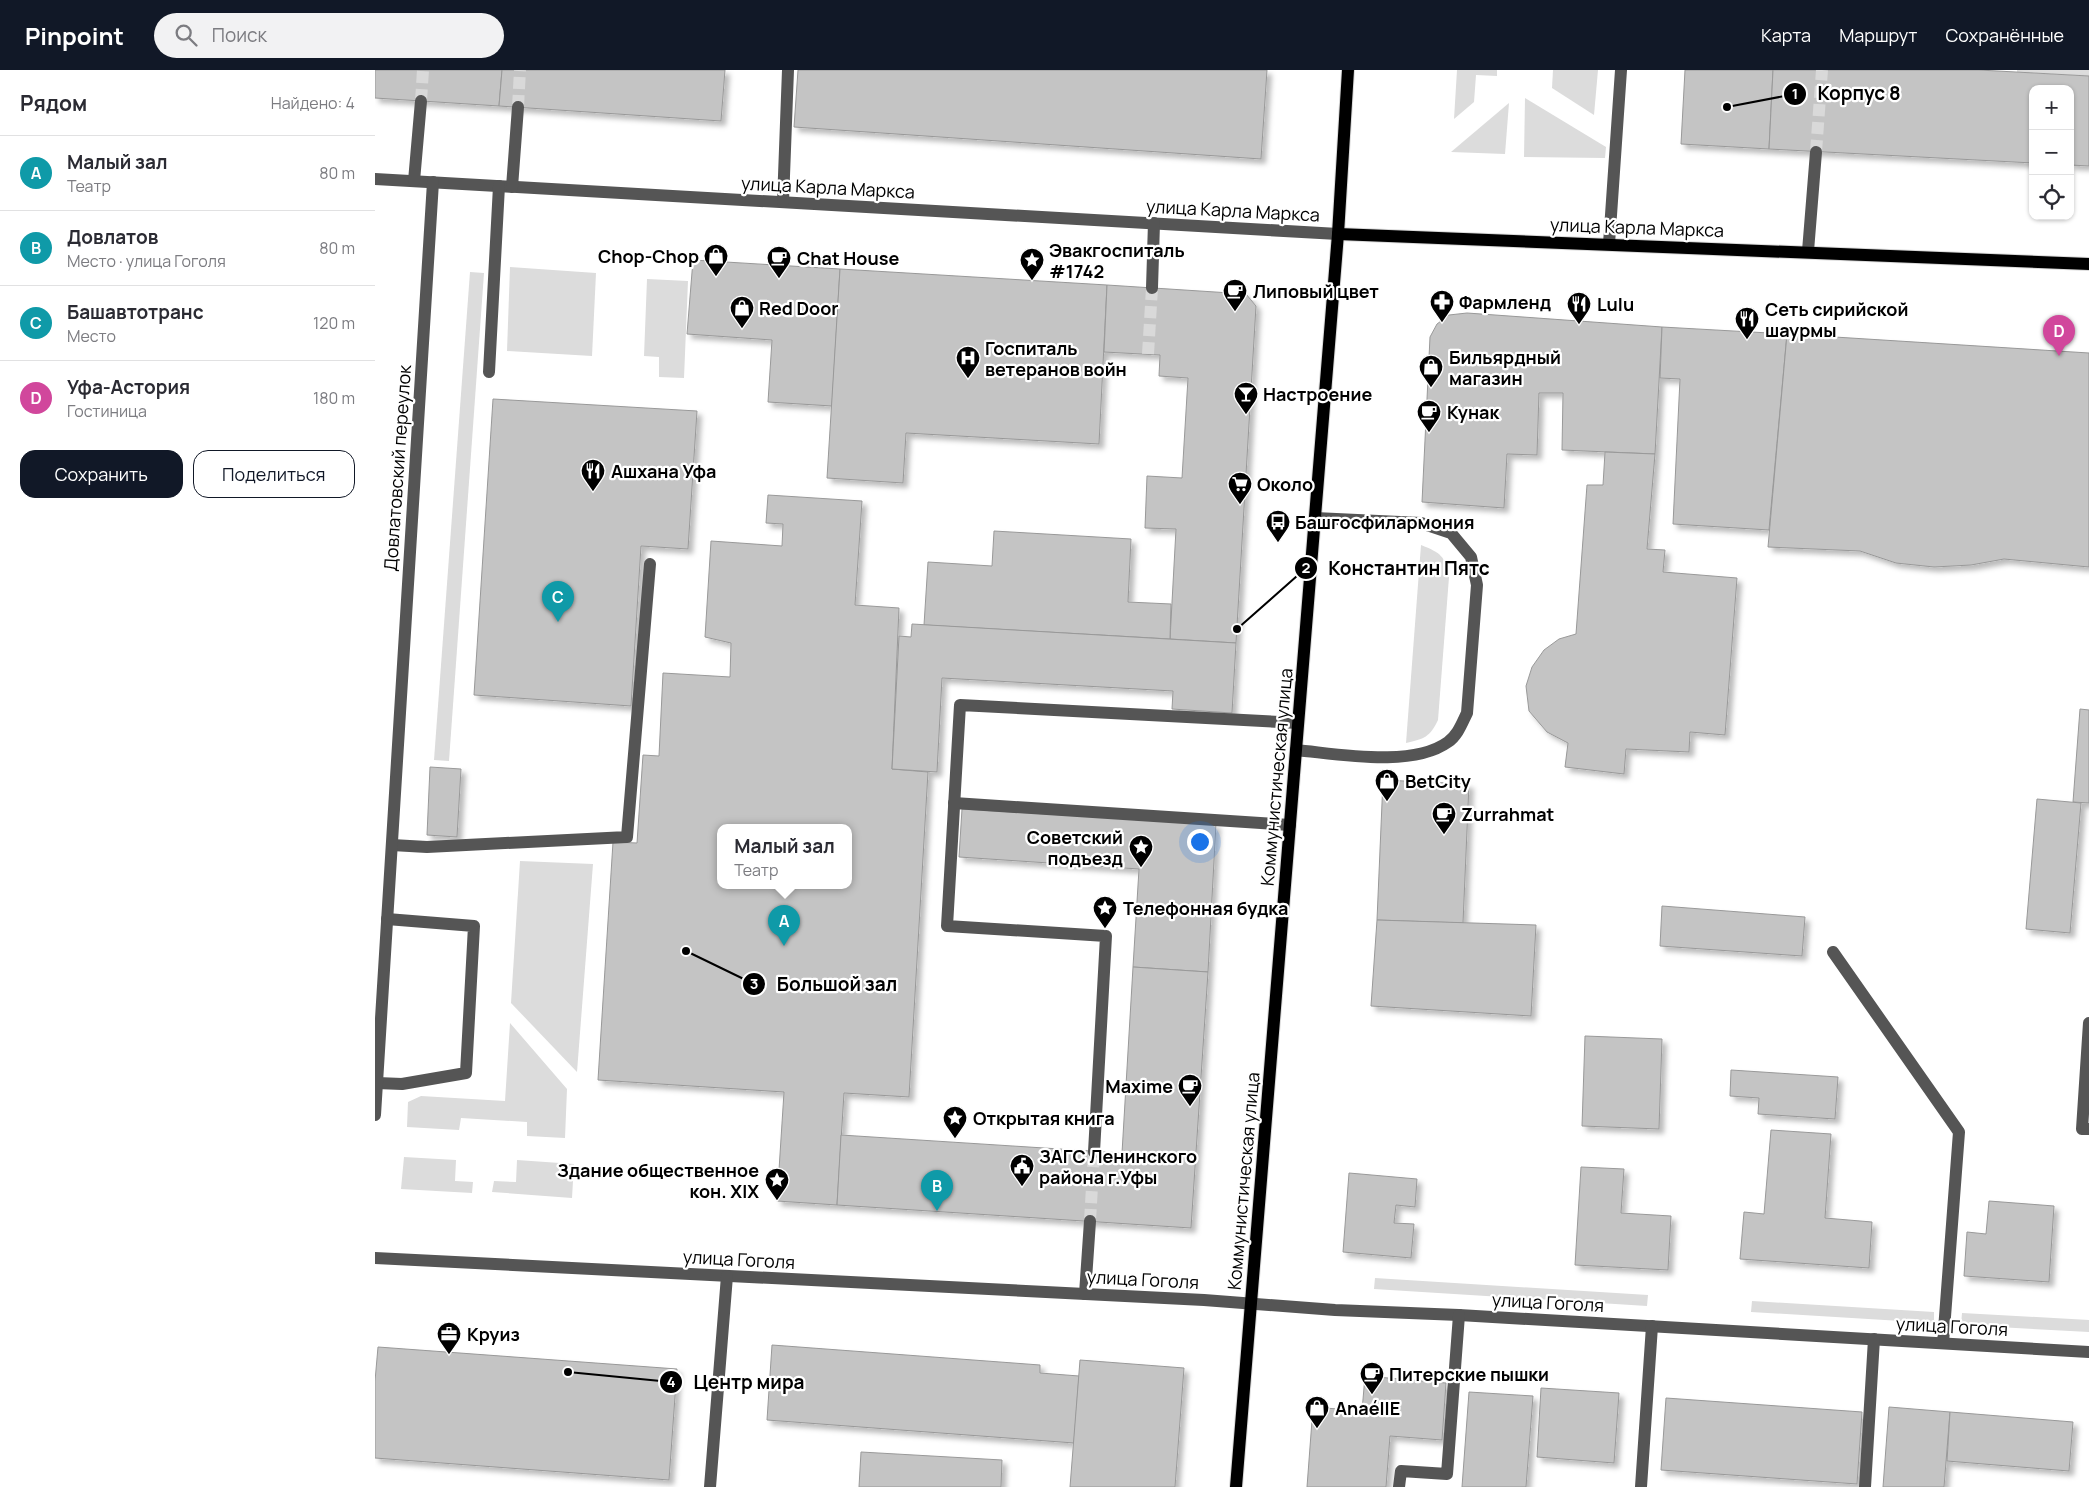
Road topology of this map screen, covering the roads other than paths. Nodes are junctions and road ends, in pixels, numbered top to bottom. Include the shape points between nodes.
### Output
1 (789, 70) edge
2 (1348, 70) edge
3 (1621, 70) edge
4 (421, 101) tunnel mouth
5 (518, 107) tunnel mouth
6 (1815, 152) tunnel mouth
7 (375, 179) edge
8 (414, 181) junction
9 (433, 182) junction
10 (506, 186) junction
11 (783, 202) junction
12 (1154, 223) junction
13 (1338, 234) junction
14 (1609, 244) junction
15 (1809, 251) junction
16 (2089, 264) edge
17 (1152, 288) tunnel mouth
18 (489, 372) dead end
19 (1315, 518) junction
20 (650, 564) dead end
21 (1298, 723) junction
22 (1296, 750) junction
23 (954, 803) junction
24 (1290, 825) junction
25 (392, 845) junction
26 (387, 918) junction
27 (1833, 952) dead end
28 (2089, 1023) edge
29 (377, 1083) junction
30 (375, 1115) edge
31 (2089, 1130) edge
32 (1094, 1152) tunnel mouth
33 (1090, 1221) tunnel mouth
34 (375, 1258) edge
35 (727, 1276) junction
36 (1085, 1294) junction
37 (1250, 1303) junction
38 (1459, 1315) junction
39 (1652, 1326) junction
40 (1874, 1339) junction
41 (1943, 1343) junction
42 (2089, 1352) edge
43 (710, 1487) edge
44 (1235, 1487) edge
45 (1399, 1487) edge
46 (1641, 1487) edge
47 (1865, 1487) edge

1 - 11 street
2 - 13 main road, Коммунистическая улица
3 - 14 street
4 - 8 street
5 - 10 street
6 - 15 street
7 - 8 street, улица Карла Маркса
8 - 9 street, улица Карла Маркса
9 - 10 street, улица Карла Маркса
9 - 25 street, Довлатовский переулок
10 - 11 street, улица Карла Маркса
10 - 18 street
11 - 12 street, улица Карла Маркса
12 - 13 street, улица Карла Маркса
12 - 17 street
13 - 14 main road, улица Карла Маркса
13 - 19 main road, Коммунистическая улица
14 - 15 main road, улица Карла Маркса
15 - 16 main road, улица Карла Маркса
19 - 21 main road, Коммунистическая улица
19 - 22 street via 1421,523 1451,533 1471,557 1477,585 1467,713 1461,728 1450,741 1432,751 1403,757
20 - 25 street via 627,837 427,847
21 - 22 main road, Коммунистическая улица
21 - 23 street via 960,705
22 - 24 main road, Коммунистическая улица
23 - 24 street
23 - 32 street via 947,926 1106,936
24 - 37 main road, Коммунистическая улица
25 - 26 street, Довлатовский переулок
26 - 29 street, Довлатовский переулок
26 - 29 street via 474,926 466,1073 403,1084
27 - 41 street via 1959,1132
28 - 31 street via 2082,1129
29 - 30 street, Довлатовский переулок
33 - 36 street
34 - 35 street, улица Гоголя
35 - 36 street, улица Гоголя
35 - 43 street
36 - 37 street, улица Гоголя
37 - 38 street, улица Гоголя
37 - 44 main road, Коммунистическая улица
38 - 39 street, улица Гоголя
38 - 45 street via 1447,1474 1401,1471
39 - 40 street, улица Гоголя
39 - 46 street
40 - 41 street, улица Гоголя
40 - 47 street
41 - 42 street, улица Гоголя

